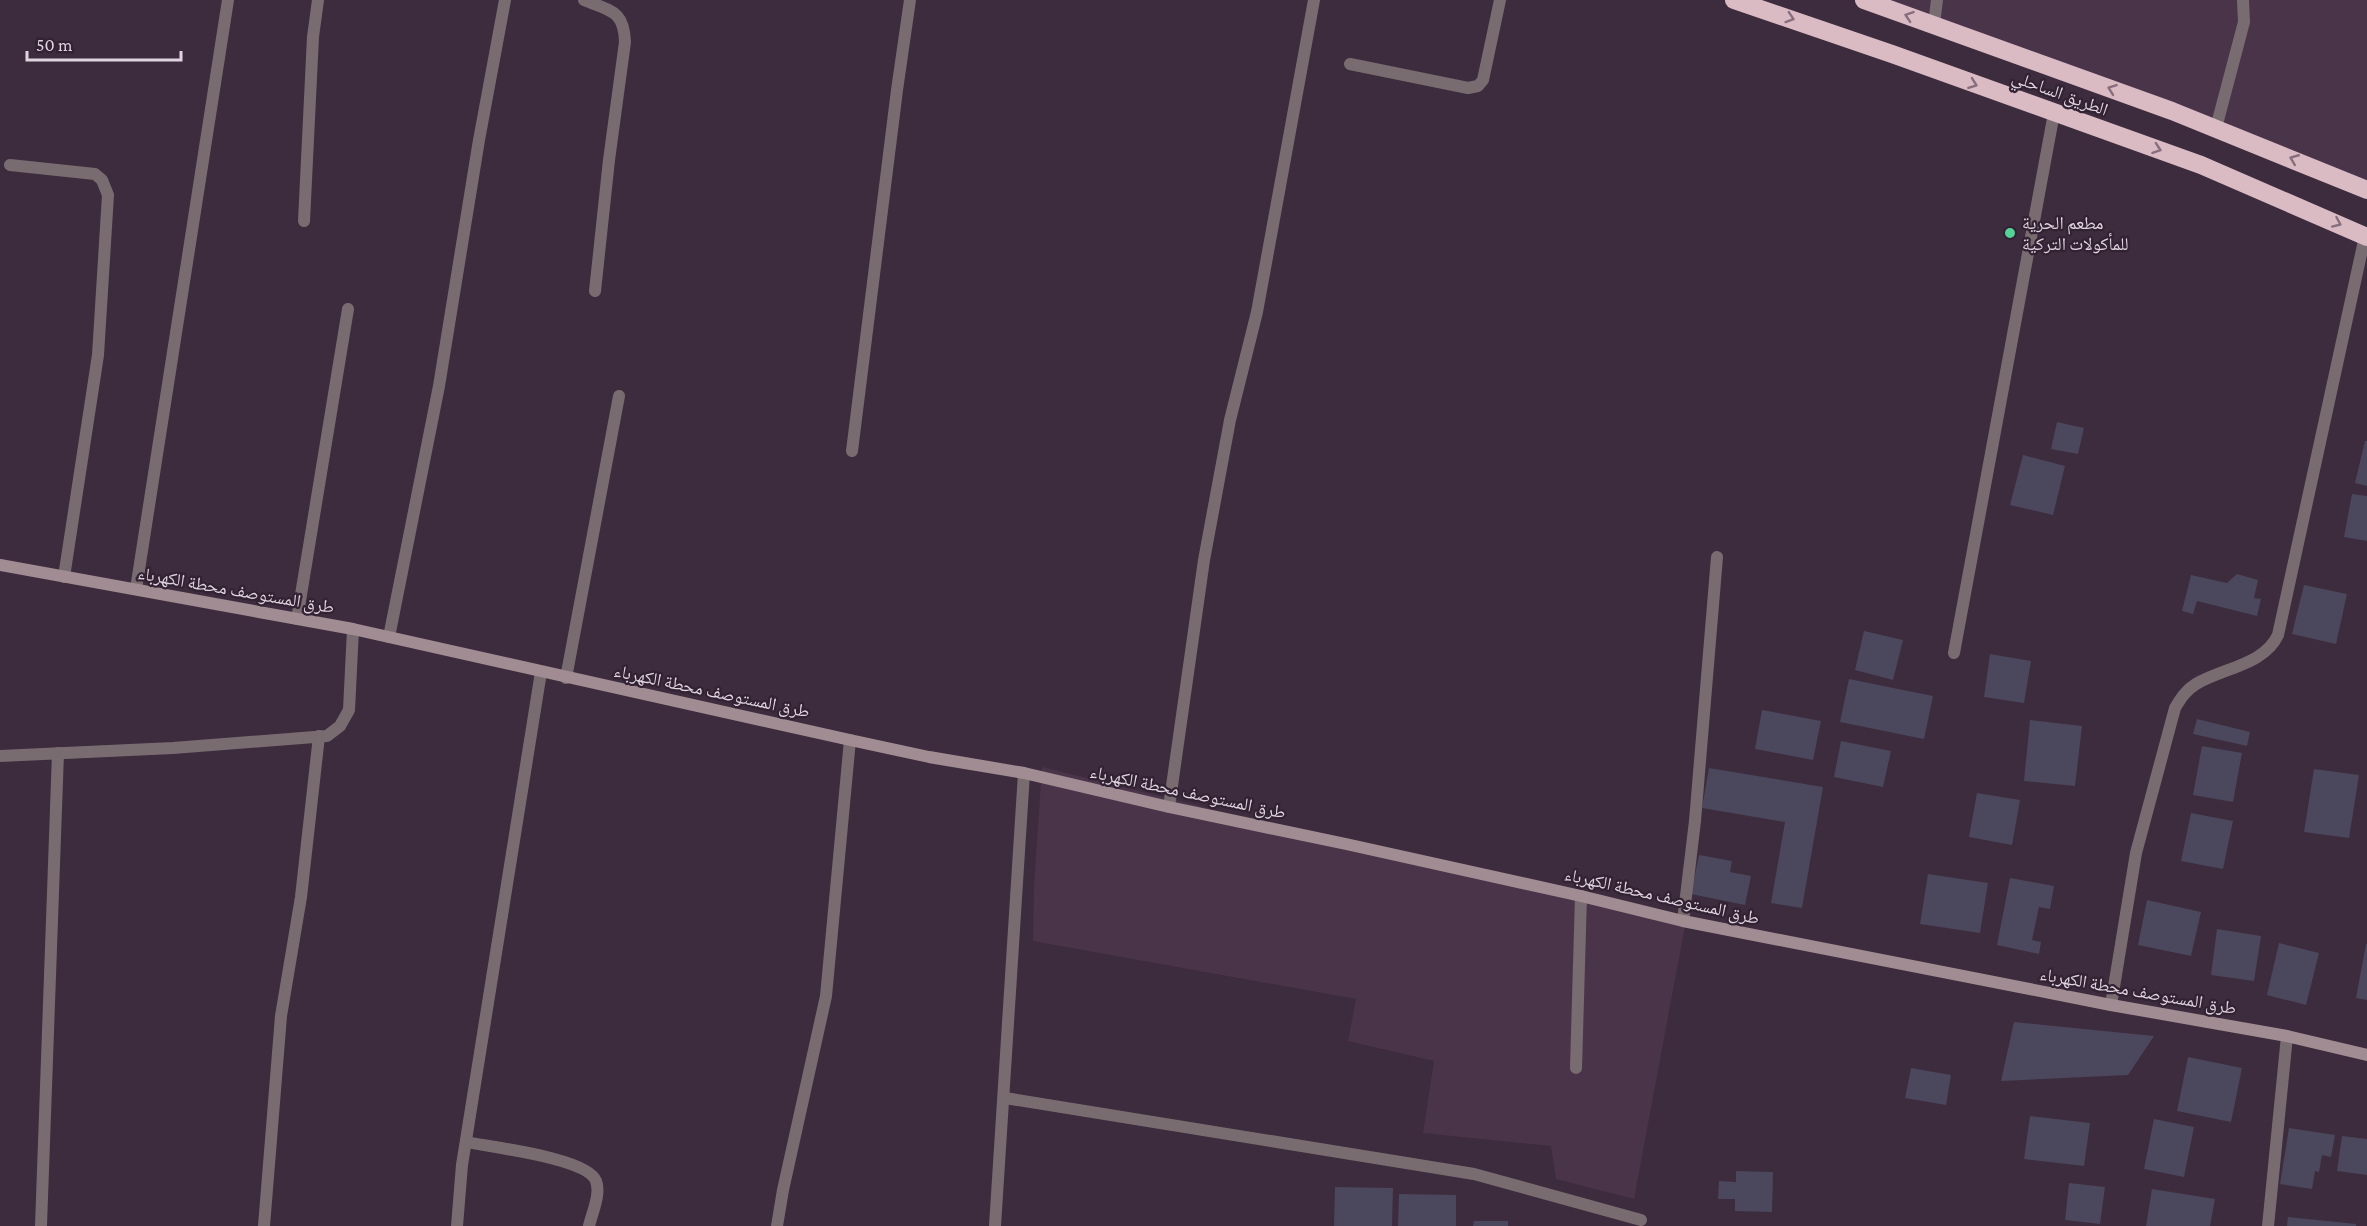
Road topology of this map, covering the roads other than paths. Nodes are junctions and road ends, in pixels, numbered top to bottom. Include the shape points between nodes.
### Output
1 (228, 0) edge
2 (318, 0) edge
3 (505, 0) edge
4 (584, 0) edge
5 (910, 0) edge
6 (1314, 0) edge
7 (1500, 0) edge
8 (1734, 0) edge
9 (1864, 0) edge
10 (1937, 0) edge
11 (2243, 0) edge
12 (1934, 24) junction
13 (1350, 64) dead end
14 (2054, 113) junction
15 (2216, 128) junction
16 (10, 165) dead end
17 (2367, 190) edge
18 (304, 221) dead end
19 (2366, 236) edge
20 (595, 291) dead end
21 (348, 309) dead end
22 (619, 396) dead end
23 (852, 451) dead end
24 (1717, 557) dead end
25 (0, 565) edge
26 (64, 577) junction
27 (136, 589) junction
28 (297, 619) junction
29 (353, 629) junction
30 (389, 637) junction
31 (1954, 653) dead end
32 (541, 672) junction
33 (566, 678) junction
34 (319, 736) junction
35 (850, 740) junction
36 (58, 753) junction
37 (0, 756) edge
38 (1024, 773) junction
39 (1169, 807) junction
40 (1581, 896) junction
41 (1683, 921) junction
42 (2111, 1005) junction
43 (2287, 1035) junction
44 (2367, 1055) edge
45 (1576, 1068) dead end
46 (1005, 1098) junction
47 (466, 1142) junction
48 (1641, 1220) dead end
49 (41, 1226) edge
50 (264, 1226) edge
51 (457, 1226) edge
52 (589, 1226) edge
53 (777, 1226) edge
54 (995, 1226) edge
55 (2268, 1226) edge

1 - 27 street
2 - 18 street
3 - 30 street via 439,386
4 - 20 street via 616,14 625,24 626,42
5 - 23 street
6 - 39 street via 1257,312 1230,420 1206,548
7 - 13 street via 1483,80 1478,86 1468,88
8 -> 14 highway, الطريق الساحلي
12 -> 9 highway, الطريق الساحلي
10 - 12 street
11 - 15 street via 2244,22
15 -> 12 highway, الطريق الساحلي
14 -> 19 highway, الطريق الساحلي via 2201,165
14 - 31 street
17 -> 15 highway, الطريق الساحلي
16 - 26 street via 95,174 108,195 98,355
19 - 42 street via 2278,635 2262,655 2195,684 2175,708 2136,853
21 - 28 street
22 - 33 street
24 - 41 street
25 - 26 street, طرق المستوصف محطة الكهرباء
26 - 27 street, طرق المستوصف محطة الكهرباء
27 - 28 street, طرق المستوصف محطة الكهرباء
28 - 29 street, طرق المستوصف محطة الكهرباء
29 - 30 street, طرق المستوصف محطة الكهرباء
29 - 34 street via 349,710 340,726 327,736
30 - 32 street, طرق المستوصف محطة الكهرباء
32 - 33 street, طرق المستوصف محطة الكهرباء
32 - 47 street
33 - 35 street, طرق المستوصف محطة الكهرباء
34 - 36 street
34 - 50 street via 301,897 281,1016
35 - 38 street, طرق المستوصف محطة الكهرباء
35 - 53 street via 826,996
36 - 37 street
36 - 49 street
38 - 39 street, طرق المستوصف محطة الكهرباء
38 - 46 street
39 - 40 street, طرق المستوصف محطة الكهرباء
40 - 41 street, طرق المستوصف محطة الكهرباء
40 - 45 street
41 - 42 street, طرق المستوصف محطة الكهرباء
42 - 43 street, طرق المستوصف محطة الكهرباء
43 - 44 street, طرق المستوصف محطة الكهرباء
43 - 55 street
46 - 48 street via 1474,1174
46 - 54 street
47 - 51 street
47 - 52 street via 568,1161 588,1171 596,1180 597,1195

